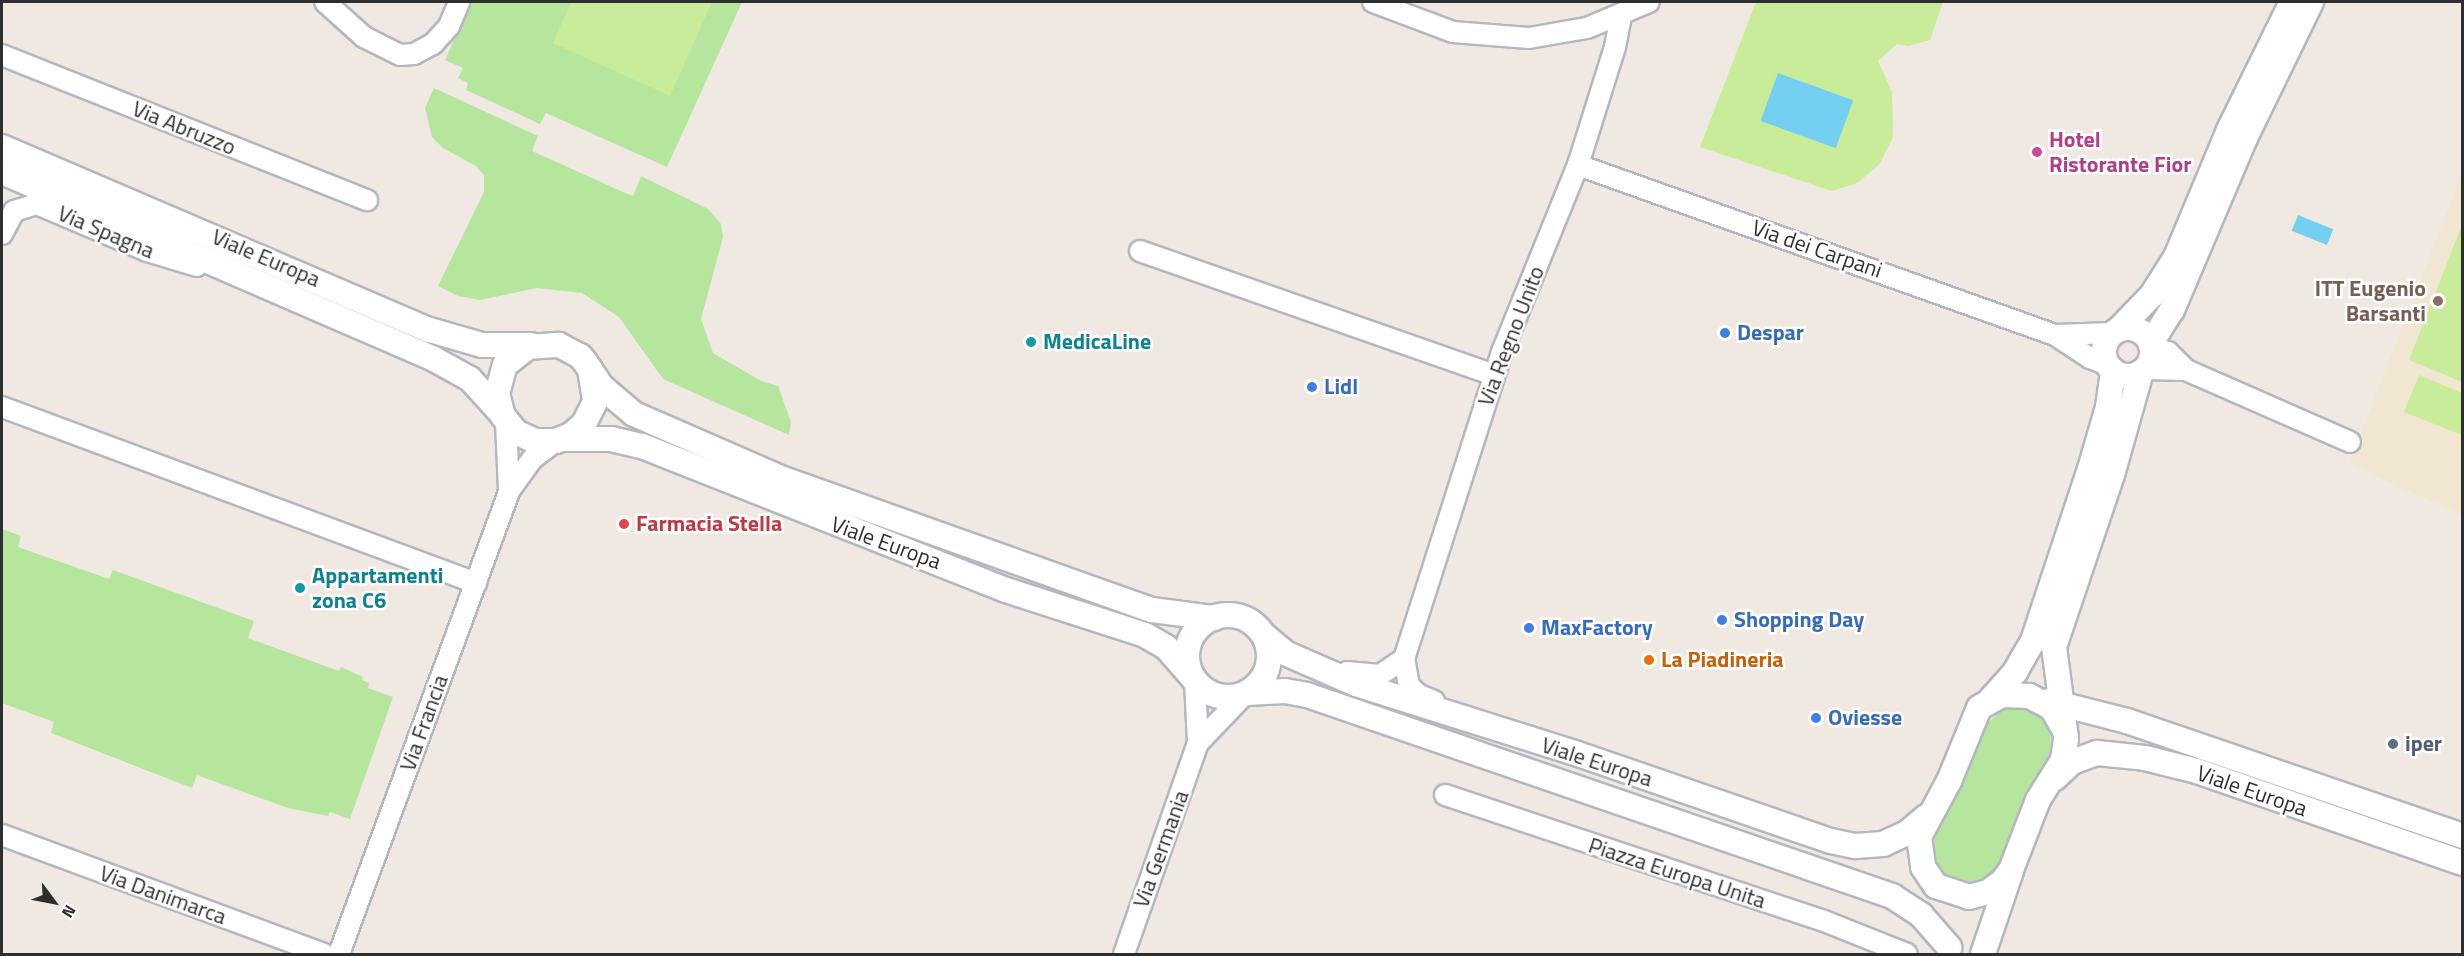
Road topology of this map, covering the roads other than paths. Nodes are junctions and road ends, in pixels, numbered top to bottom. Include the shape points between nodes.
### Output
1 (325, 2) edge
2 (459, 2) edge
3 (1373, 2) edge
4 (1648, 2) edge
5 (2292, 2) edge
6 (2311, 2) edge
7 (1621, 16) junction
8 (2286, 32) junction
9 (2, 55) edge
10 (2, 147) edge
11 (1578, 165) junction
12 (2, 172) edge
13 (367, 200) dead end
14 (2, 234) edge
15 (1140, 251) dead end
16 (225, 270) junction
17 (2115, 331) junction
18 (2055, 335) junction
19 (536, 345) junction
20 (2147, 358) junction
21 (2110, 368) junction
22 (590, 369) junction
23 (1494, 375) junction
24 (2, 407) edge
25 (504, 419) junction
26 (560, 440) junction
27 (2350, 442) dead end
28 (509, 491) junction
29 (476, 583) junction
30 (1214, 618) junction
31 (1265, 636) junction
32 (1404, 659) junction
33 (1303, 661) junction
34 (2053, 661) junction
35 (1194, 680) junction
36 (1245, 694) junction
37 (1990, 700) junction
38 (2051, 702) junction
39 (2127, 721) junction
40 (1198, 743) junction
41 (1575, 753) junction
42 (2047, 786) junction
43 (1445, 795) dead end
44 (1930, 812) junction
45 (2, 835) edge
46 (2463, 836) edge
47 (2463, 864) edge
48 (2012, 867) junction
49 (1938, 889) junction
50 (1892, 896) junction
51 (1950, 951) edge
52 (324, 954) edge
53 (339, 954) edge
54 (1124, 954) edge
55 (1908, 954) edge
56 (1983, 954) edge

1 - 2 street via 364,37 400,55 414,54 433,44 448,26
3 - 7 street via 1431,26 1486,37 1562,34
4 - 7 street
5 - 8 street
6 - 8 street
7 - 11 street, Via Regno Unito
8 - 17 street via 2229,130 2176,257 2152,295
8 - 20 street via 2172,310
9 - 13 street, Via Abruzzo
10 - 19 street, Viale Europa via 430,330 482,345
11 - 18 street, Via dei Carpani
11 - 23 street, Via Regno Unito
12 - 16 street, Viale Europa
14 - 16 street, Via Spagna via 14,211 38,204 147,251
15 - 23 street
16 - 25 street, Viale Europa via 462,373
17 - 18 street, Via dei Carpani
17 - 20 street via 2138,329
17 - 21 street via 2103,351
18 - 21 street, Via dei Carpani
19 - 22 street, Viale Europa via 567,348
19 - 25 street via 516,354 502,372 497,394
20 - 21 street via 2127,376
20 - 27 street via 2186,370
20 - 34 street via 2112,475 2062,616
21 - 37 street via 2108,407 2033,641 2015,672
22 - 26 street via 596,393 592,409 584,424
22 - 30 street, Viale Europa via 614,399 648,422 778,477 1152,610
23 - 32 street, Via Regno Unito
24 - 29 street
25 - 26 street, Viale Europa via 529,439
25 - 28 street, Via Francia
26 - 28 street, Via Francia via 532,459
26 - 35 street, Viale Europa via 611,439 642,446 1006,590 1139,633 1166,647
28 - 29 street, Via Francia
29 - 53 street, Via Francia
30 - 31 street, Viale Europa via 1241,617
30 - 35 street via 1198,628 1189,643 1187,661
31 - 33 street, Viale Europa via 1279,650
31 - 36 street via 1270,656 1267,671
32 - 33 street via 1391,670 1370,676
32 - 41 street via 1406,680 1419,695
33 - 41 street, Viale Europa via 1423,706
34 - 38 street
34 - 39 street via 2070,694
35 - 36 street, Viale Europa via 1217,696
35 - 40 street, Via Germania
36 - 40 street, Via Germania
36 - 50 street, Viale Europa via 1285,691 1307,695
37 - 38 street, Viale Europa via 2011,694
37 - 44 street via 1973,718 1949,781
38 - 39 street, Viale Europa
38 - 42 street via 2064,729 2064,757
39 - 46 street, Viale Europa
40 - 54 street, Via Germania
41 - 44 street, Viale Europa via 1805,833 1855,846 1899,838
42 - 47 street, Viale Europa via 2072,762 2088,756 2110,753 2145,758 2197,771
42 - 48 street
43 - 55 street, Piazza Europa Unita via 1824,921
44 - 49 street via 1918,844
45 - 52 street, Via Danimarca
48 - 49 street, Viale Europa via 2002,882 1988,892 1969,897
48 - 56 street
49 - 50 street, Viale Europa
49 - 51 street
50 - 51 street, Viale Europa via 1921,915

